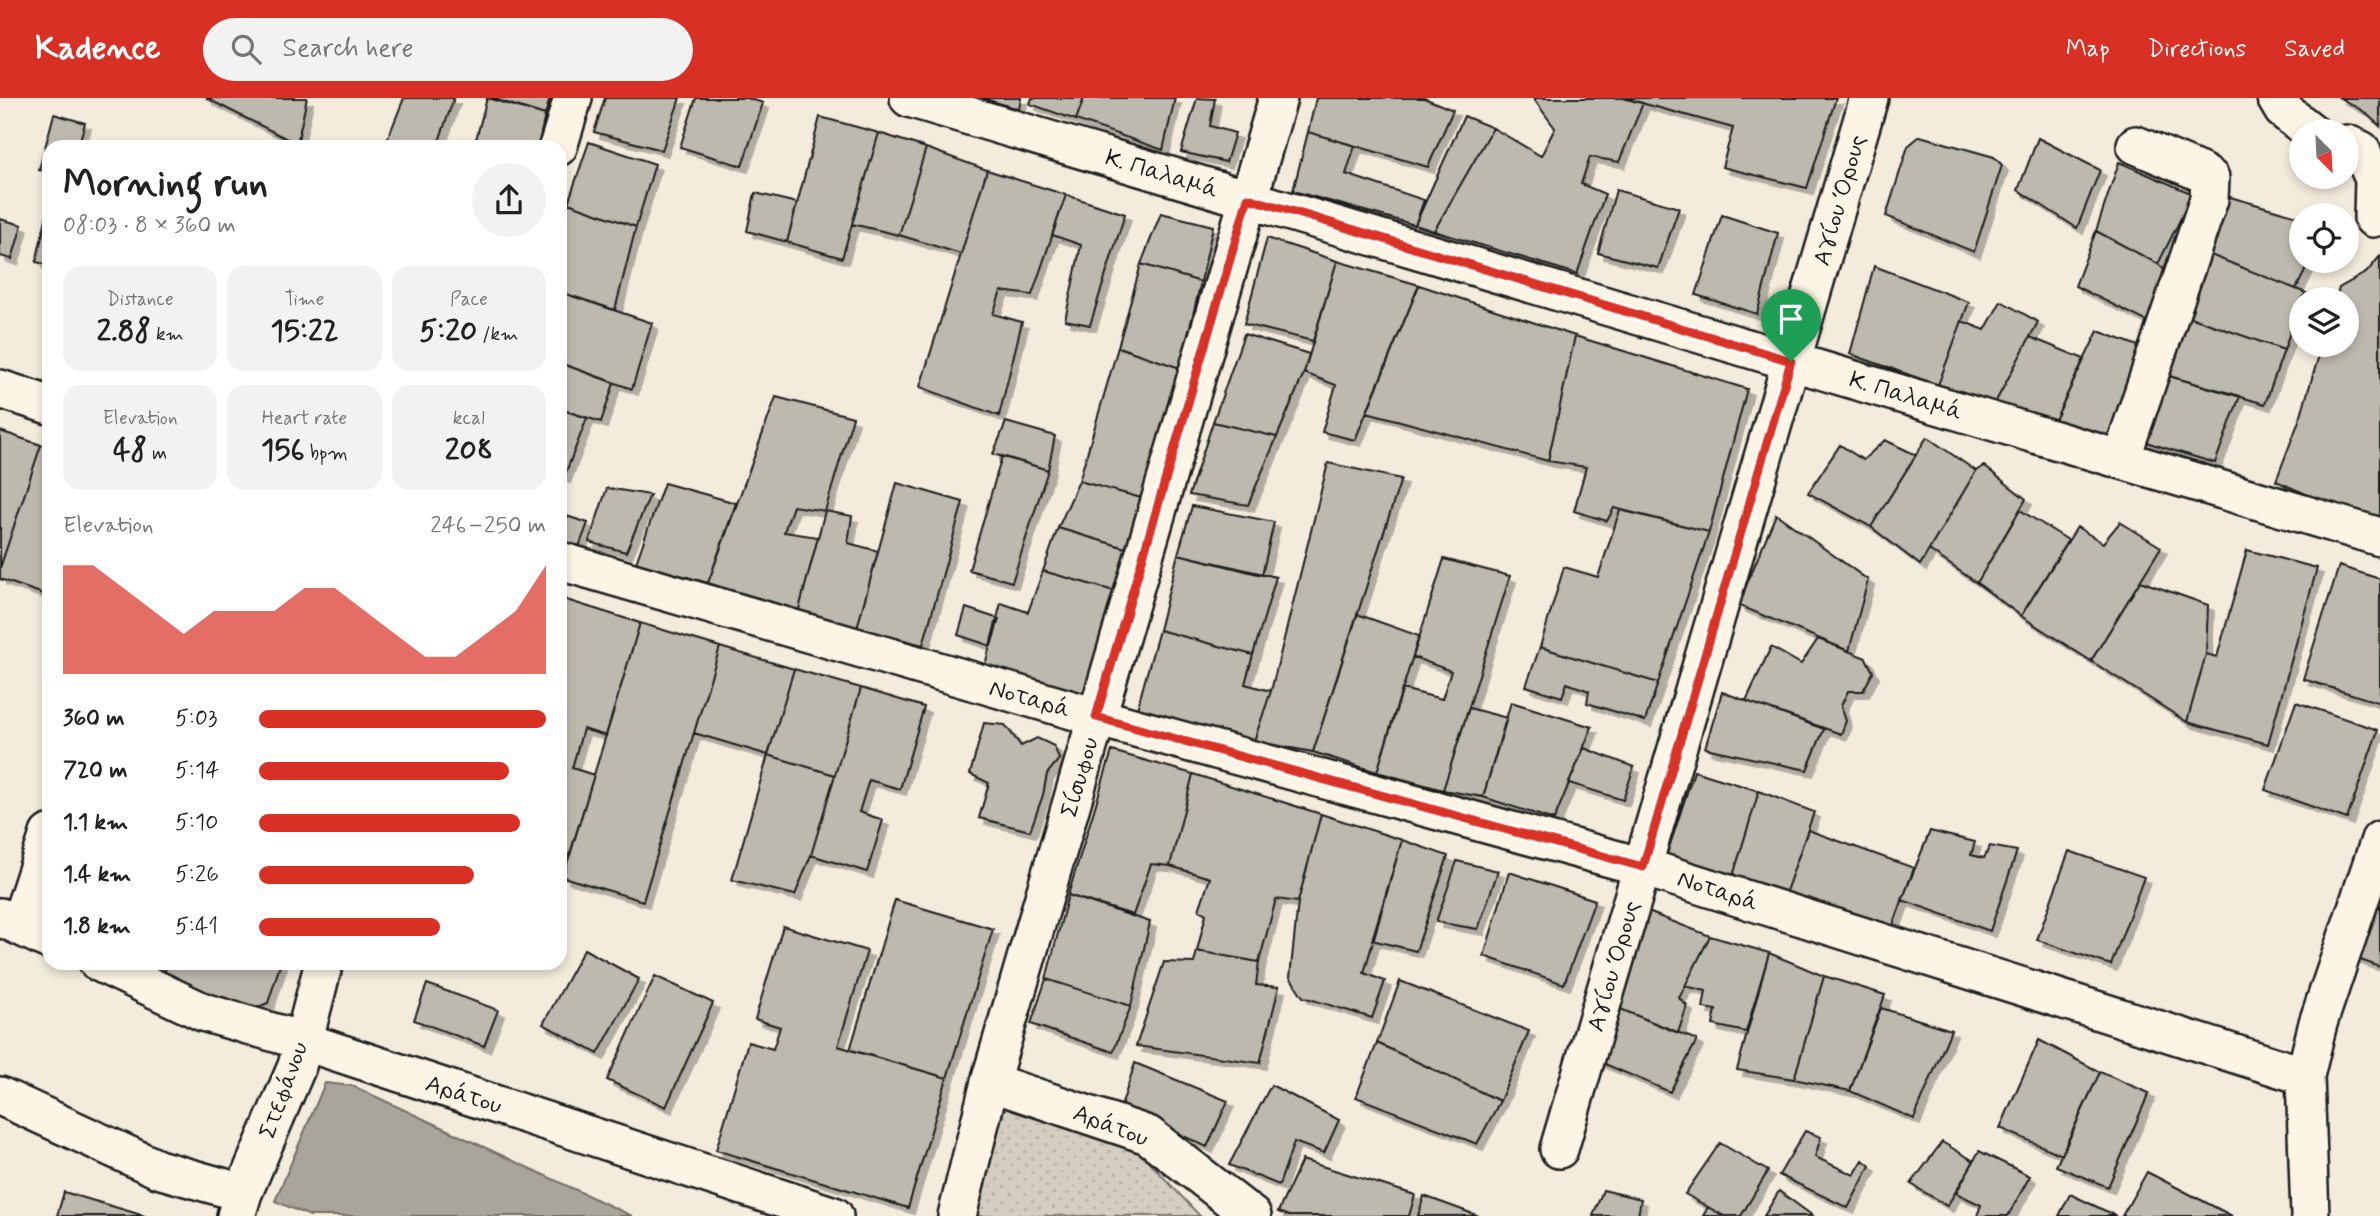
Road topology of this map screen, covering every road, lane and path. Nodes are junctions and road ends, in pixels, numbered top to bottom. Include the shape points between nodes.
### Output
1 (573, 98) edge
2 (909, 98) edge
3 (1278, 98) edge
4 (1869, 98) edge
5 (2276, 98) edge
6 (2295, 119) edge
7 (560, 140) edge
8 (2136, 145) dead end
9 (2359, 149) edge
10 (1248, 198) junction
11 (2373, 218) dead end
12 (1791, 361) junction
13 (0, 389) edge
14 (42, 403) edge
15 (2121, 459) junction
16 (2380, 537) edge
17 (567, 563) edge
18 (1096, 717) junction
19 (2380, 840) edge
20 (42, 859) edge
21 (1643, 867) junction
22 (23, 928) edge
23 (115, 970) edge
24 (322, 970) edge
25 (300, 1054) junction
26 (2305, 1076) junction
27 (990, 1082) junction
28 (0, 1096) edge
29 (1559, 1149) dead end
30 (239, 1204) edge
31 (834, 1216) edge
32 (957, 1216) edge
33 (1252, 1216) edge
34 (2310, 1216) edge

1 - 7 street
2 - 10 street, Κ. Παλαμά
3 - 10 street, Σίσυφου
4 - 12 street, Αγίου Όρους
5 - 6 street
8 - 15 street via 2210,178 2209,199
9 - 11 street via 2375,179
10 - 12 street, Κ. Παλαμά
10 - 18 street, Σίσυφου
12 - 15 street, Κ. Παλαμά
12 - 21 street, Αγίου Όρους
13 - 14 street
15 - 16 street, Κ. Παλαμά
17 - 18 street, Νοταρά
18 - 21 street, Νοταρά
18 - 27 street, Σίσυφου
19 - 26 street via 2318,1023
20 - 22 street
21 - 26 street, Νοταρά
21 - 29 street, Αγίου Όρους
23 - 25 street, Αράτου
24 - 25 street, Στεφάνου
25 - 30 street, Στεφάνου
25 - 31 street, Αράτου
26 - 34 street
27 - 32 street, Σίσυφου
27 - 33 street, Αράτου via 1148,1135
28 - 30 street

